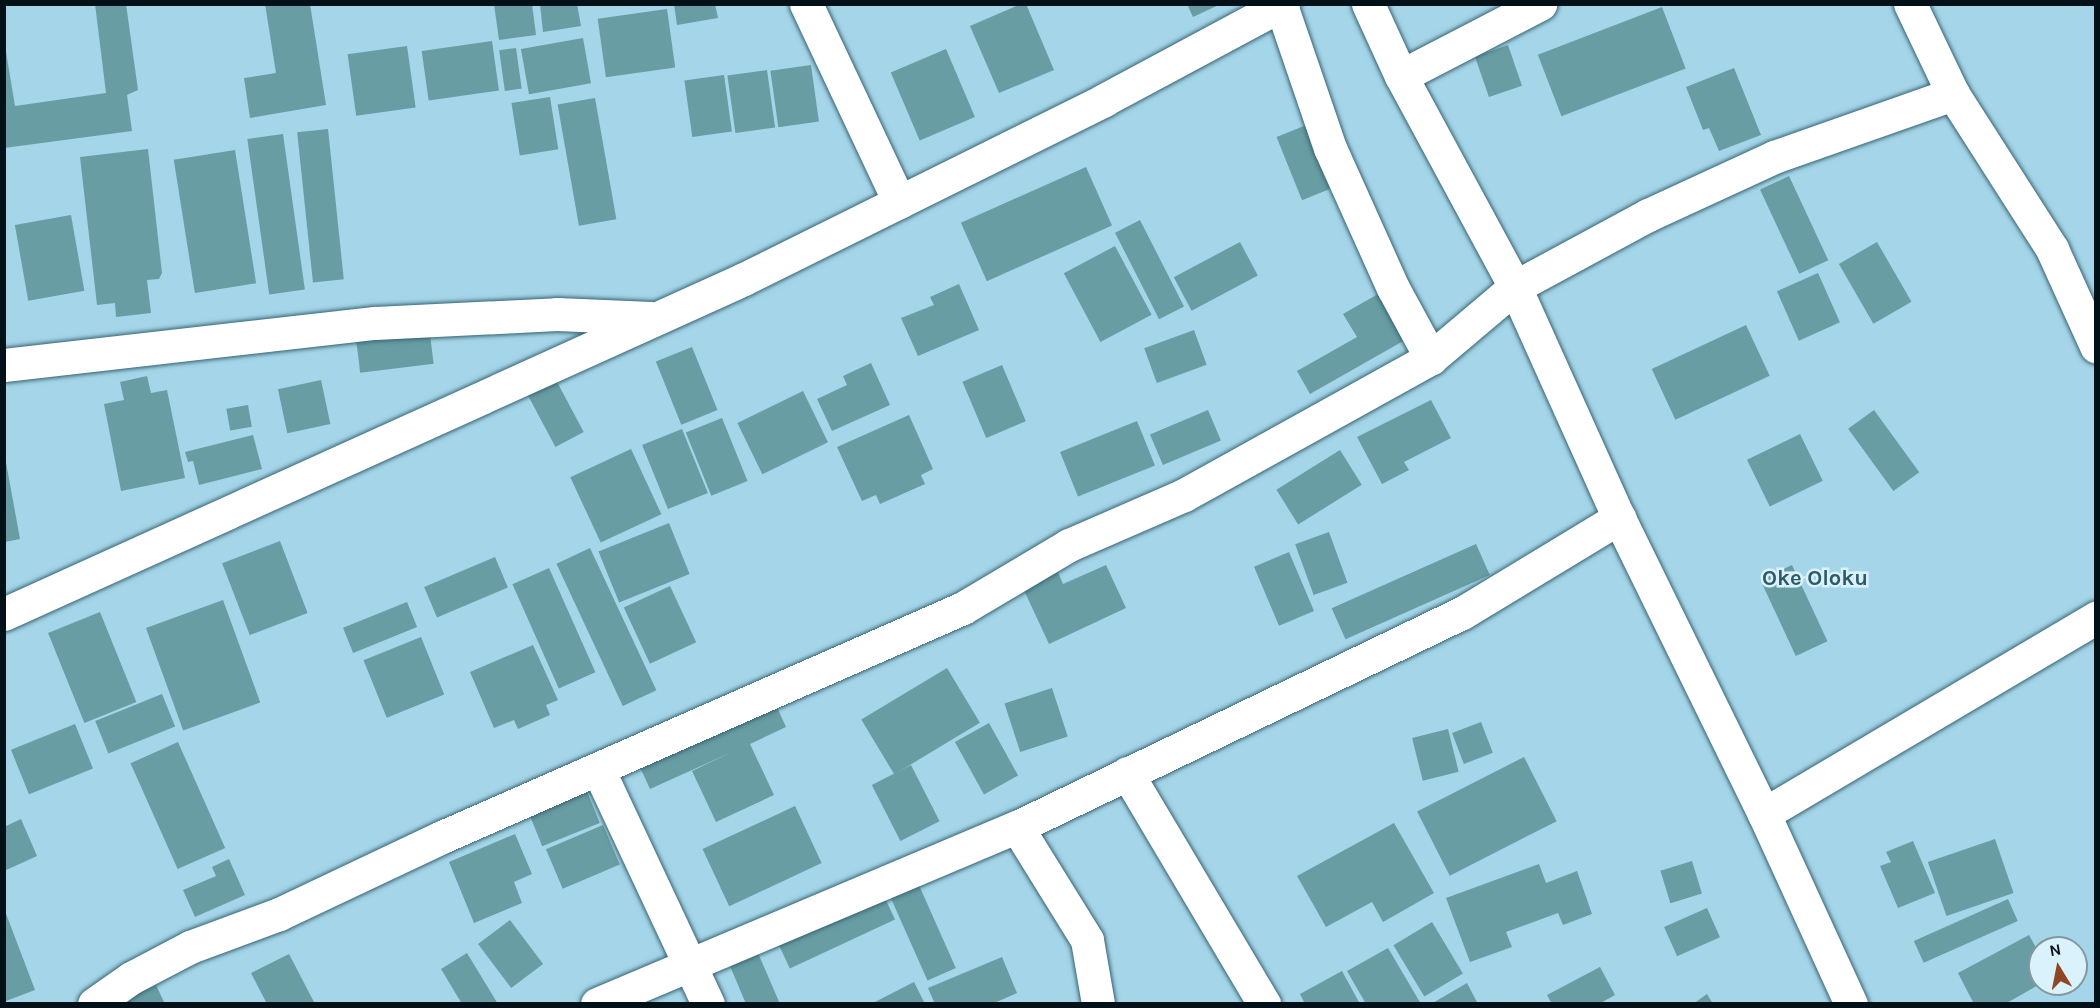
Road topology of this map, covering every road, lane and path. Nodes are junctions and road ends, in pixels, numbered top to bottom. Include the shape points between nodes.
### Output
1 (806, 4) edge
2 (1368, 4) edge
3 (1540, 4) edge
4 (1910, 4) edge
5 (1282, 5) edge
6 (1401, 76) junction
7 (1953, 94) junction
8 (899, 202) junction
9 (1515, 287) junction
10 (658, 318) junction
11 (2096, 346) edge
12 (1431, 358) junction
13 (4, 365) edge
14 (1619, 518) junction
15 (4, 614) edge
16 (2096, 618) edge
17 (598, 769) junction
18 (1127, 773) junction
19 (1764, 814) junction
20 (1017, 827) junction
21 (689, 963) junction
22 (94, 1004) edge
23 (597, 1004) edge
24 (708, 1004) edge
25 (1098, 1004) edge
26 (1264, 1004) edge
27 (1851, 1004) edge

1 - 8 street
2 - 6 street
3 - 6 street
4 - 7 street
5 - 8 street via 1104,100
5 - 12 street via 1330,148 1393,288
6 - 9 street
7 - 9 street via 1774,157 1648,215
7 - 11 street via 2052,249
8 - 10 street
9 - 12 street
9 - 14 street
10 - 13 street via 557,314 458,317 220,339
10 - 15 street
12 - 17 street via 1184,495 1058,551 963,608
14 - 18 street via 1462,613
14 - 19 street
16 - 19 street
17 - 21 street
17 - 22 street via 279,914 190,947 131,978
18 - 20 street
18 - 26 street
19 - 27 street
20 - 21 street
20 - 25 street via 1088,940
21 - 23 street
21 - 24 street

